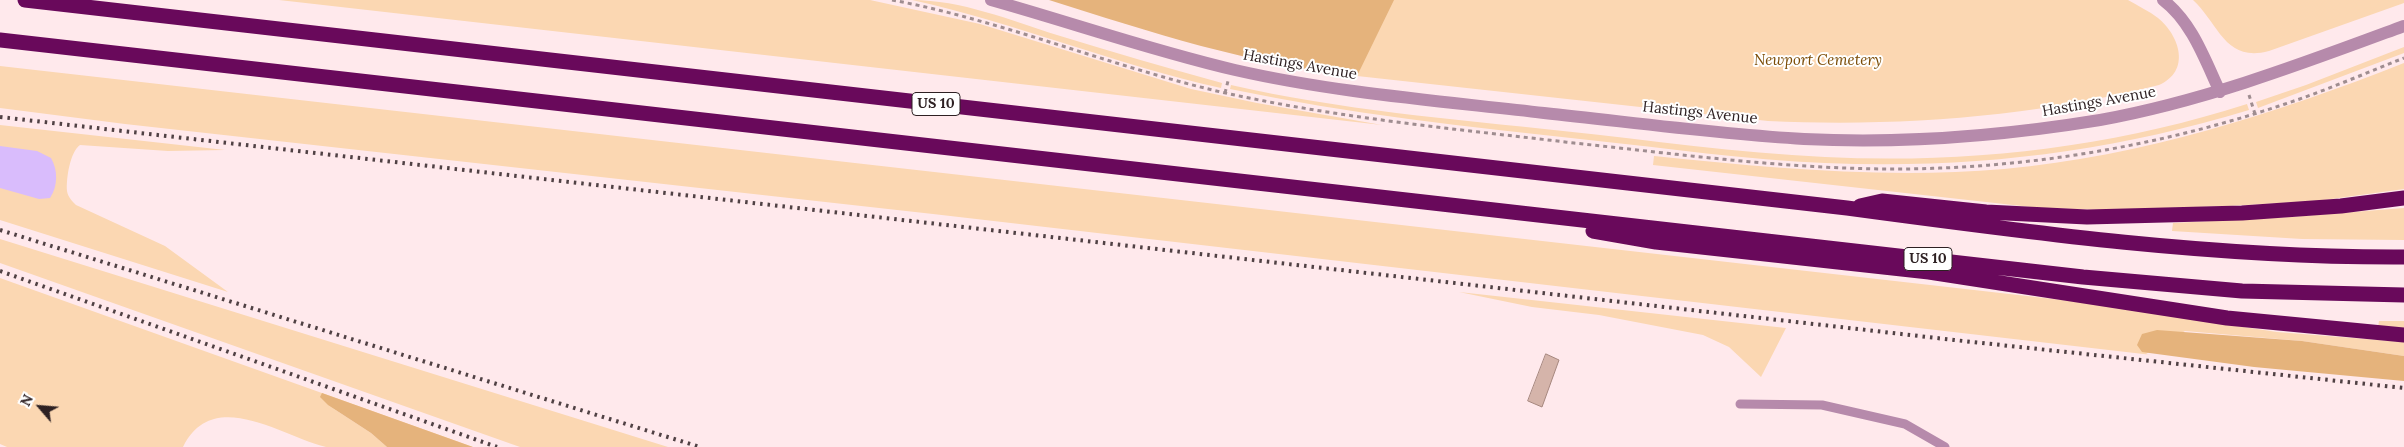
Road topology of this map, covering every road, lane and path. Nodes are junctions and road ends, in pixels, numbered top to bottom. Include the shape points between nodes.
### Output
1 (26, 0) edge
2 (991, 0) edge
3 (2163, 0) edge
4 (2404, 26) edge
5 (0, 40) edge
6 (2245, 84) junction
7 (2220, 92) junction
8 (2255, 114) dead end
9 (2404, 198) edge
10 (1454, 206) junction
11 (1847, 208) junction
12 (2404, 257) edge
13 (2404, 295) edge
14 (2404, 336) edge
15 (1740, 404) dead end
16 (1945, 447) edge

1 - 11 highway, US 10
2 - 7 street, Hastings Avenue via 1170,53 1294,82 1761,136 1867,140 2007,133 2133,113
3 - 7 street via 2187,25
4 - 6 street, Hastings Avenue
5 - 10 highway, US 10
6 - 7 street, Hastings Avenue
6 - 8 path
9 - 11 highway via 2299,209 2141,216 2042,215 1882,201
10 - 13 highway, US 10 via 2180,286
10 - 14 highway via 1656,242 1928,272 2227,318
11 - 12 highway, US 10 via 2189,249 2298,256
15 - 16 lane via 1822,405 1905,424

